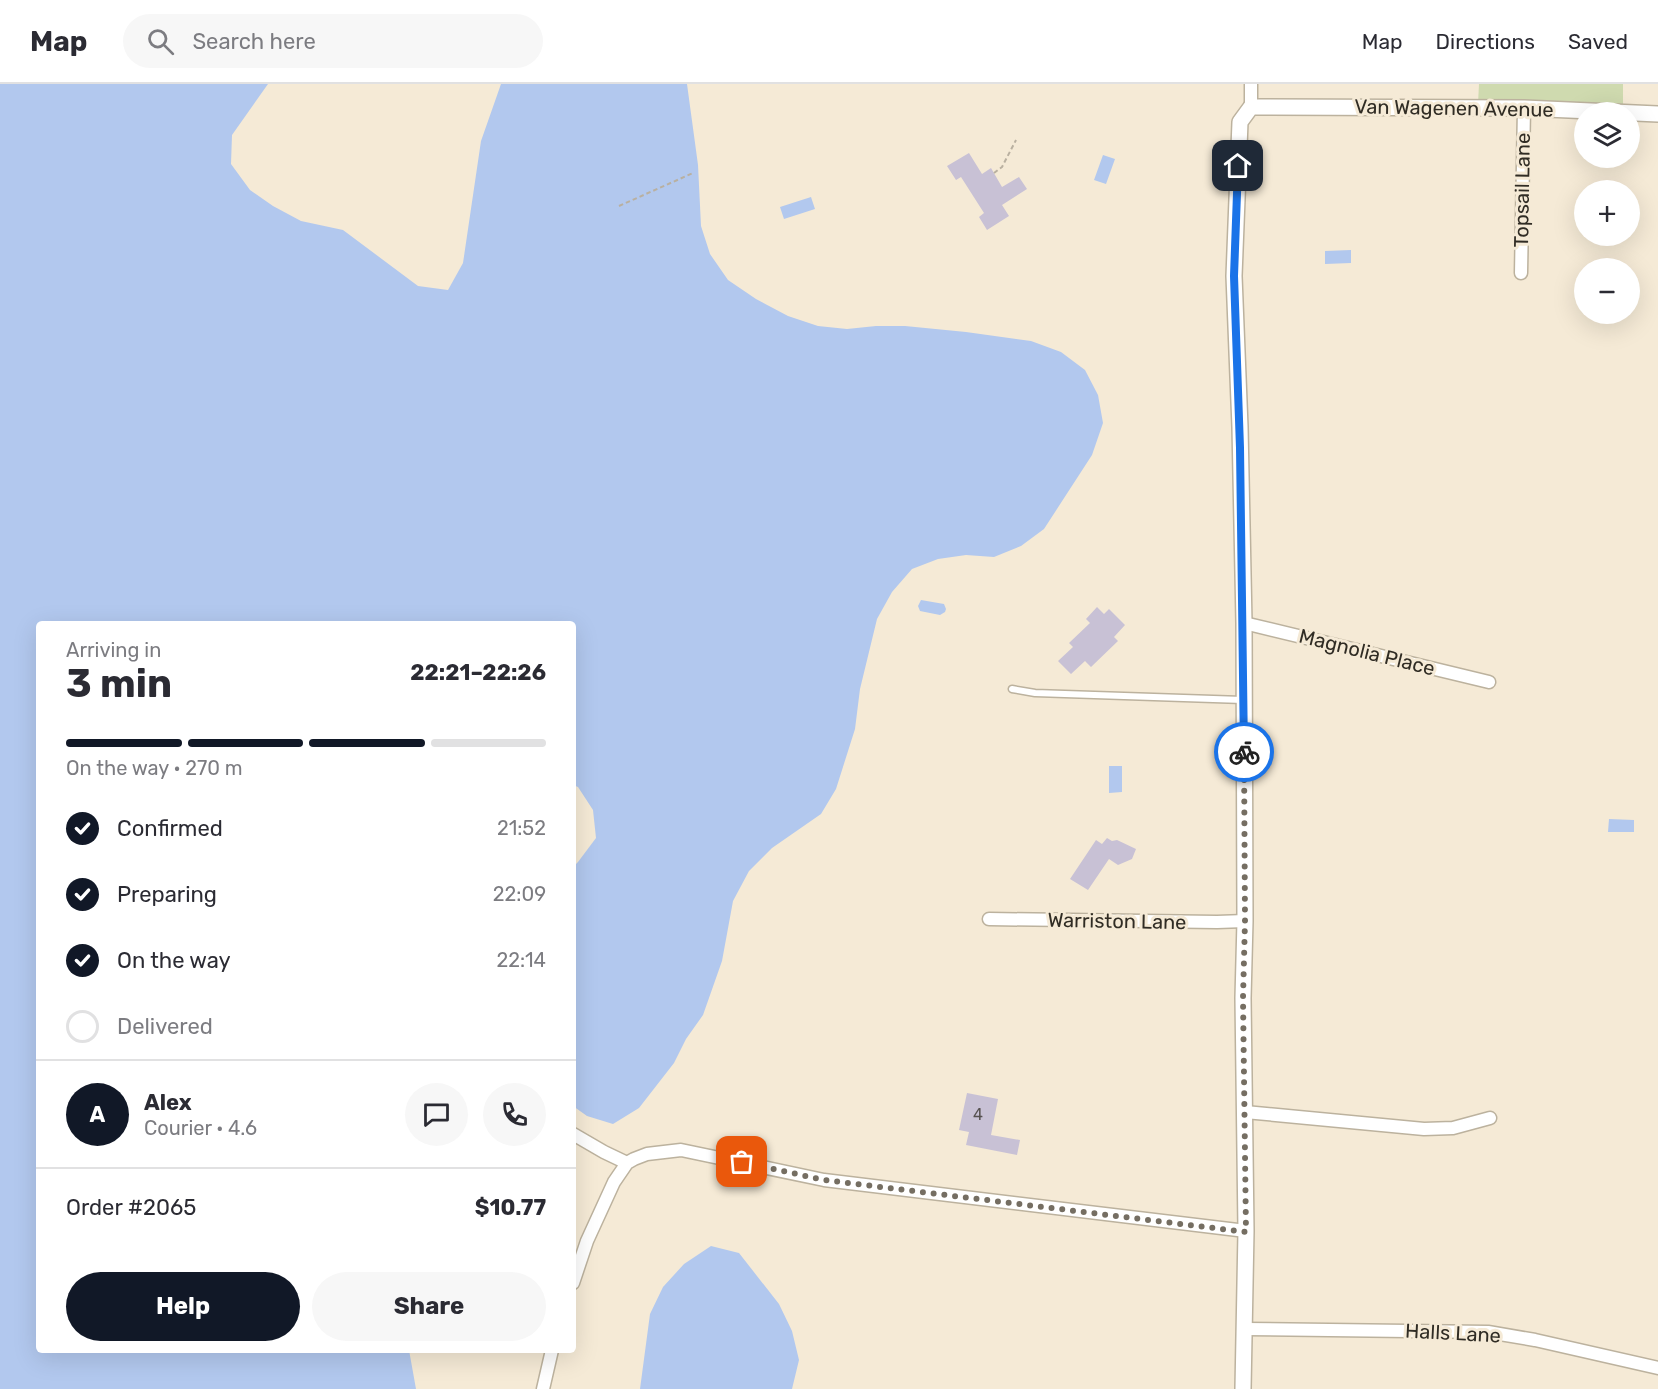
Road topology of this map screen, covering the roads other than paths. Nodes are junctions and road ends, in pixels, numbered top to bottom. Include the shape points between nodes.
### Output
1 (1251, 84) edge
2 (1251, 107) junction
3 (1524, 108) junction
4 (1658, 114) edge
5 (1521, 273) dead end
6 (1244, 623) junction
7 (1490, 682) dead end
8 (1012, 689) dead end
9 (1244, 700) junction
10 (989, 919) dead end
11 (1245, 921) junction
12 (1245, 1112) junction
13 (1490, 1118) dead end
14 (576, 1136) edge
15 (627, 1163) junction
16 (1246, 1232) junction
17 (576, 1274) edge
18 (1245, 1329) junction
19 (551, 1353) edge
20 (1658, 1368) edge
21 (543, 1389) edge
22 (1243, 1389) edge

1 - 2 street
2 - 3 street, Van Wagenen Avenue
2 - 6 street via 1240,122 1234,276
3 - 4 street, Van Wagenen Avenue
3 - 5 street, Topsail Lane
6 - 7 street, Magnolia Place
6 - 9 street
8 - 9 lane
9 - 11 street
10 - 11 street, Warriston Lane
11 - 12 street
12 - 13 street via 1424,1129 1453,1128
12 - 16 street
14 - 15 street
15 - 16 street via 647,1154 681,1150 824,1180
15 - 17 street via 614,1182
16 - 18 street
18 - 20 street, Halls Lane via 1488,1332
18 - 22 street
19 - 21 street

